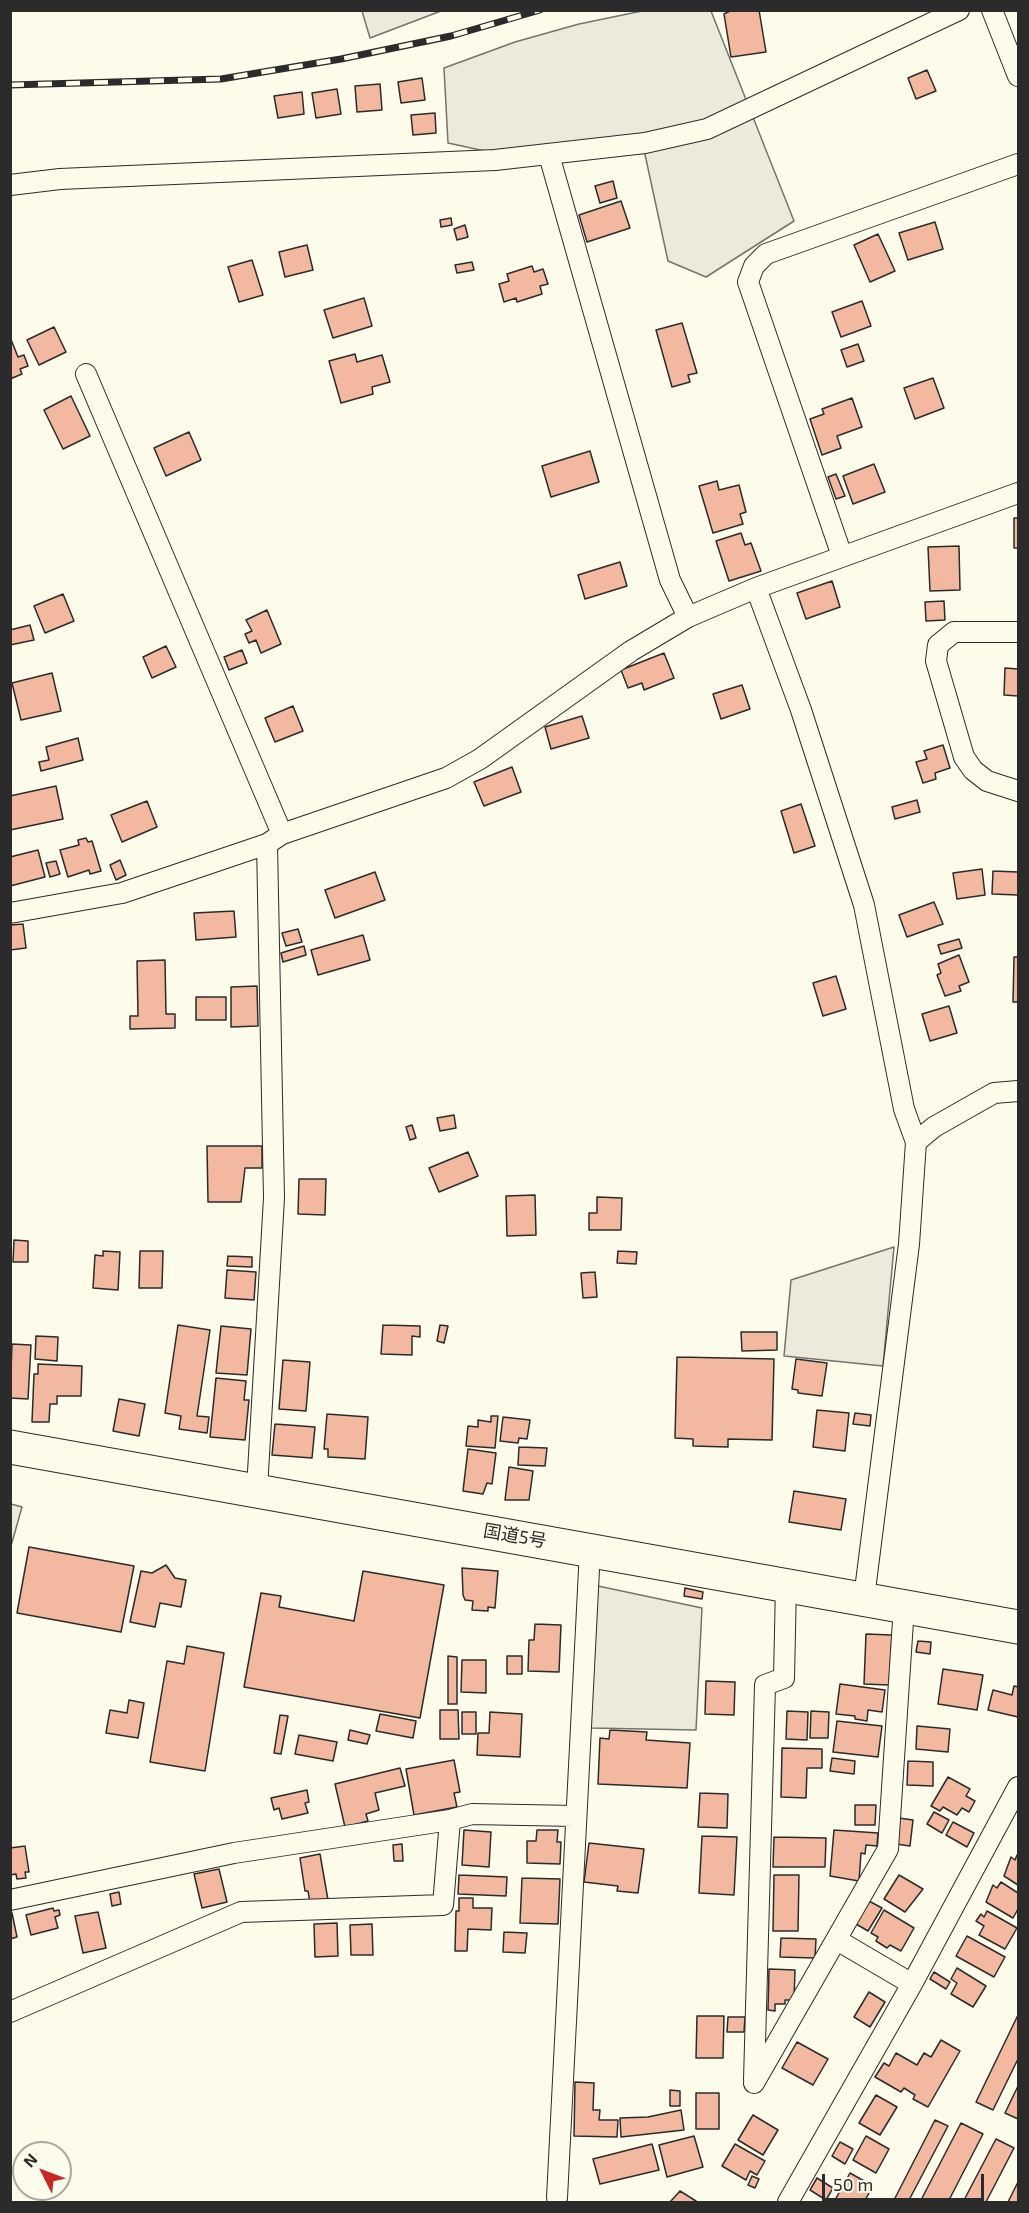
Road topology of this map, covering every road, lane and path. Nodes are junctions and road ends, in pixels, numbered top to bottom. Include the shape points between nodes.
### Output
1 (959, 10) edge
2 (992, 10) edge
3 (1018, 76) edge
4 (549, 155) junction
5 (1018, 164) edge
6 (10, 185) edge
7 (86, 374) dead end
8 (1018, 493) edge
9 (842, 556) junction
10 (756, 588) junction
11 (688, 617) junction
12 (1018, 632) edge
13 (1018, 791) edge
14 (275, 839) junction
15 (10, 913) edge
16 (1018, 1091) edge
17 (916, 1142) junction
18 (10, 1447) edge
19 (257, 1490) junction
20 (590, 1550) junction
21 (786, 1585) junction
22 (864, 1598) junction
23 (904, 1606) junction
24 (1018, 1627) edge
25 (1018, 1787) edge
26 (575, 1816) junction
27 (450, 1820) junction
28 (10, 1900) edge
29 (837, 1940) junction
30 (912, 1984) junction
31 (10, 2012) edge
32 (556, 2198) dead end
33 (788, 2202) edge

1 - 4 street via 707,129 645,143
2 - 3 street
4 - 6 street
4 - 11 street via 670,580
5 - 9 street via 766,254 754,266 748,282
7 - 14 street
8 - 9 street
9 - 10 street
10 - 11 street
10 - 17 street via 801,710 864,905 904,1109
11 - 14 street via 631,651 480,759 446,778
12 - 13 street via 954,632 938,645 936,661 964,757 987,781
14 - 15 street via 122,893
14 - 19 street via 274,1198
16 - 17 street via 994,1093 934,1127
17 - 22 street via 909,1244
18 - 19 highway, 国道5号
19 - 20 highway, 国道5号
20 - 21 highway, 国道5号
20 - 26 street
21 - 22 highway, 国道5号
21 - 29 street via 784,1678 765,1685 754,2083
22 - 23 highway, 国道5号
23 - 24 highway, 国道5号
23 - 29 street via 888,1849
25 - 30 street
26 - 27 street via 472,1814
26 - 32 street
27 - 28 street via 234,1853
27 - 31 street via 443,1905 241,1912
29 - 30 street
30 - 33 street

